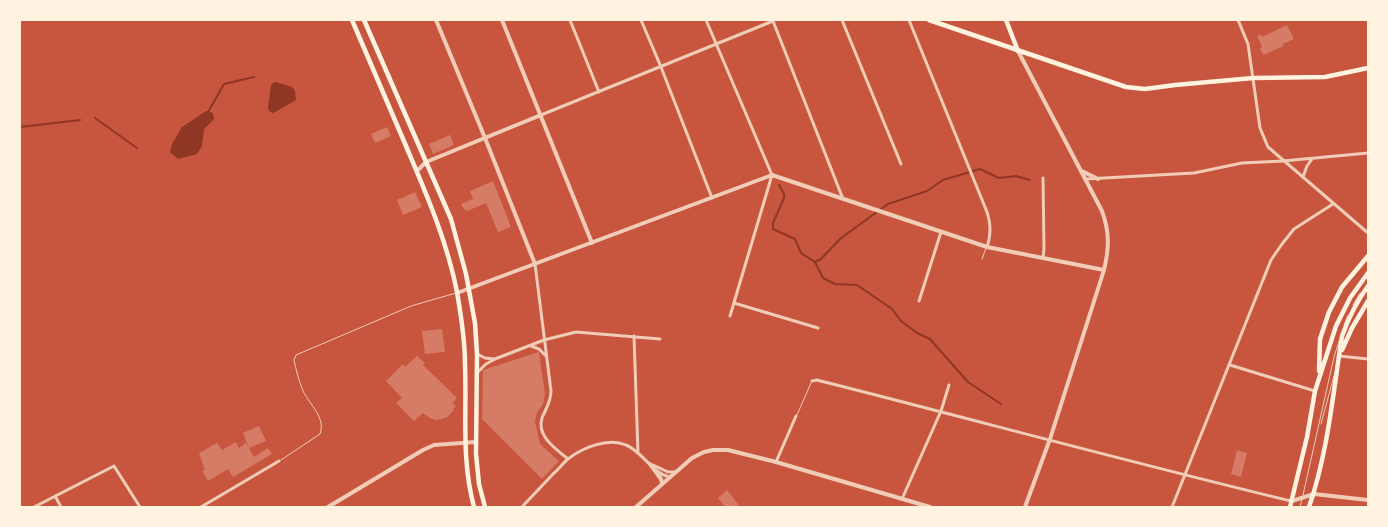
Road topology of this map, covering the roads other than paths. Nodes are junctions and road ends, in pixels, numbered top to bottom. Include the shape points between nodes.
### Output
1 (352, 20) edge
2 (364, 20) edge
3 (436, 20) edge
4 (502, 20) edge
5 (570, 20) edge
6 (641, 20) edge
7 (706, 20) edge
8 (773, 20) edge
9 (842, 20) edge
10 (909, 20) edge
11 (929, 20) edge
12 (1006, 20) edge
13 (1238, 20) edge
14 (716, 44) junction
15 (1018, 52) junction
16 (661, 66) junction
17 (1368, 68) edge
18 (1253, 78) junction
19 (598, 92) junction
20 (541, 115) junction
21 (485, 138) junction
22 (1368, 153) edge
23 (1313, 158) junction
24 (1298, 159) junction
25 (1283, 161) junction
26 (426, 162) junction
27 (901, 164) dead end
28 (1081, 170) junction
29 (417, 171) junction
30 (1295, 171) junction
31 (772, 175) junction
32 (1043, 178) dead end
33 (1303, 178) junction
34 (1086, 179) junction
35 (1098, 179) junction
36 (712, 198) junction
37 (843, 199) junction
38 (1333, 204) junction
39 (941, 232) junction
40 (1368, 233) edge
41 (592, 243) junction
42 (987, 247) junction
43 (1368, 256) edge
44 (1043, 258) junction
45 (982, 259) dead end
46 (535, 264) junction
47 (1104, 270) junction
48 (1368, 273) edge
49 (1368, 284) edge
50 (469, 289) junction
51 (457, 293) junction
52 (919, 301) dead end
53 (1368, 301) edge
54 (734, 304) junction
55 (730, 316) dead end
56 (818, 328) dead end
57 (634, 336) junction
58 (660, 338) dead end
59 (544, 340) junction
60 (530, 346) junction
61 (477, 354) junction
62 (1339, 356) junction
63 (546, 357) junction
64 (495, 359) junction
65 (1368, 359) edge
66 (1230, 365) junction
67 (476, 374) junction
68 (1319, 377) junction
69 (812, 381) joint
70 (949, 385) dead end
71 (1315, 391) junction
72 (941, 411) junction
73 (796, 416) joint
74 (1050, 439) junction
75 (1316, 439) junction
76 (475, 442) junction
77 (465, 443) junction
78 (638, 453) junction
79 (279, 460) joint
80 (568, 460) junction
81 (776, 462) junction
82 (650, 464) junction
83 (676, 472) junction
84 (1184, 476) junction
85 (669, 477) junction
86 (662, 483) junction
87 (1314, 494) junction
88 (55, 496) junction
89 (1303, 498) junction
90 (902, 499) junction
91 (1368, 500) edge
92 (1292, 502) junction
93 (34, 507) edge
94 (62, 507) edge
95 (140, 507) edge
96 (201, 507) edge
97 (328, 507) edge
98 (474, 507) edge
99 (485, 507) edge
100 (522, 507) edge
101 (636, 507) edge
102 (930, 507) edge
103 (1025, 507) edge
104 (1172, 507) edge
105 (1290, 507) edge
106 (1300, 507) edge
107 (1309, 507) edge

1 - 29 main road
2 - 26 main road
3 - 21 street
4 - 20 street
5 - 19 street
6 - 16 street
7 - 14 street
8 - 14 street
8 - 37 street
9 - 27 street
10 - 42 street via 987,212 991,224
11 - 15 main road
12 - 15 main road
13 - 18 street via 1248,44
14 - 16 street
14 - 31 street
15 - 18 main road via 1138,89
15 - 28 street
16 - 19 street
16 - 36 street
17 - 18 main road via 1325,77
18 - 25 street via 1260,128 1268,147
19 - 20 street
20 - 21 street
20 - 41 street
21 - 26 street
21 - 46 street
22 - 23 street
23 - 24 street
23 - 33 street
24 - 25 street
24 - 30 street via 1294,164
25 - 30 street
25 - 35 street via 1242,163 1194,173
26 - 29 street
26 - 50 main road via 451,219
28 - 34 street
28 - 35 street
29 - 51 main road via 440,231
30 - 33 street
31 - 36 street
31 - 37 street
31 - 54 street
32 - 44 street
33 - 38 street
34 - 35 street
34 - 47 street via 1108,230
36 - 41 street
37 - 39 street
38 - 40 street
38 - 66 street via 1294,229 1282,244 1272,260
39 - 42 street
39 - 52 street
41 - 46 street
42 - 44 street
42 - 45 lane
43 - 68 main road via 1342,287 1329,312 1320,339
44 - 47 street
46 - 50 street
46 - 59 street
47 - 74 street
48 - 68 main road via 1336,326
49 - 62 main road via 1348,319
49 - 75 lane via 1345,322
50 - 51 street
50 - 61 main road
51 - 77 main road via 466,363
51 - 79 lane via 411,306 296,355 294,360 304,391 322,427 320,434
53 - 62 main road
54 - 55 street
54 - 56 street
57 - 58 street
57 - 59 street via 576,332
57 - 78 street
59 - 60 street
59 - 63 street
60 - 63 street via 539,349
60 - 64 street
61 - 64 street
61 - 67 main road
62 - 65 street
62 - 75 lane
62 - 87 main road via 1326,442
63 - 80 street via 551,397 542,420 542,430 546,439
64 - 67 street
66 - 71 street
66 - 84 street
67 - 76 main road
68 - 71 main road
69 - 72 street
69 - 73 lane
70 - 72 street
71 - 92 main road
72 - 74 street
72 - 90 street
73 - 81 street
74 - 84 street
74 - 103 street
75 - 89 lane
76 - 77 street
76 - 99 main road
77 - 97 street via 428,447
77 - 98 main road
78 - 80 street via 625,444 606,443 590,447
78 - 82 street
79 - 96 street
80 - 100 street
81 - 83 street via 728,450 713,450 692,458
81 - 90 street
82 - 83 street
82 - 85 street
82 - 86 street
83 - 85 street
84 - 92 street
84 - 104 street
85 - 86 street
86 - 101 street
87 - 89 street
87 - 91 street
87 - 107 main road
88 - 93 street
88 - 94 street
88 - 95 street via 114,466
89 - 92 street
89 - 106 lane
90 - 102 street
92 - 105 main road

